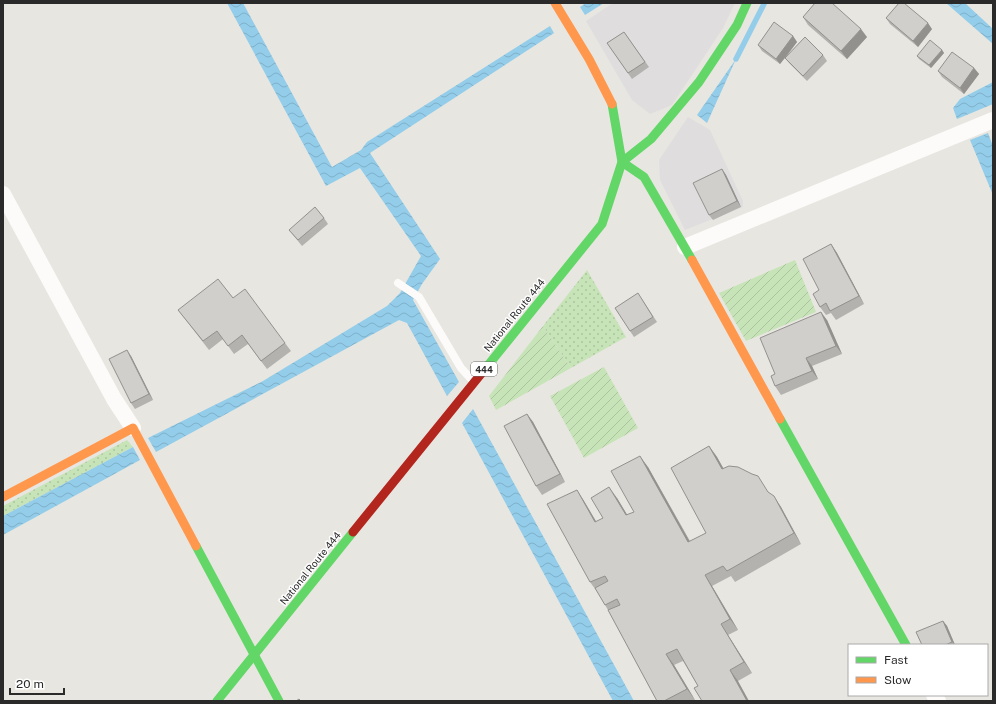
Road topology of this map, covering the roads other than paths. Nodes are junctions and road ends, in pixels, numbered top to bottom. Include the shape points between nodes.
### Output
1 (555, 3) edge
2 (747, 3) edge
3 (993, 120) edge
4 (622, 162) junction
5 (3, 194) edge
6 (685, 248) junction
7 (398, 283) dead end
8 (474, 382) junction
9 (133, 428) junction
10 (3, 497) edge
11 (905, 644) edge
12 (255, 654) junction
13 (217, 701) edge
14 (279, 701) edge

1 - 4 main road, National Route 444 / 444 via 589,59 612,104
2 - 4 main road via 737,25 699,82 651,139
3 - 6 street
4 - 6 main road via 644,177
4 - 8 main road, National Route 444 / 444 via 602,224
5 - 9 street via 114,399
6 - 11 main road
7 - 8 lane via 420,298 461,368
8 - 12 main road, National Route 444 / 444
9 - 10 main road
9 - 12 main road
12 - 13 main road, National Route 444 / 444
12 - 14 main road

